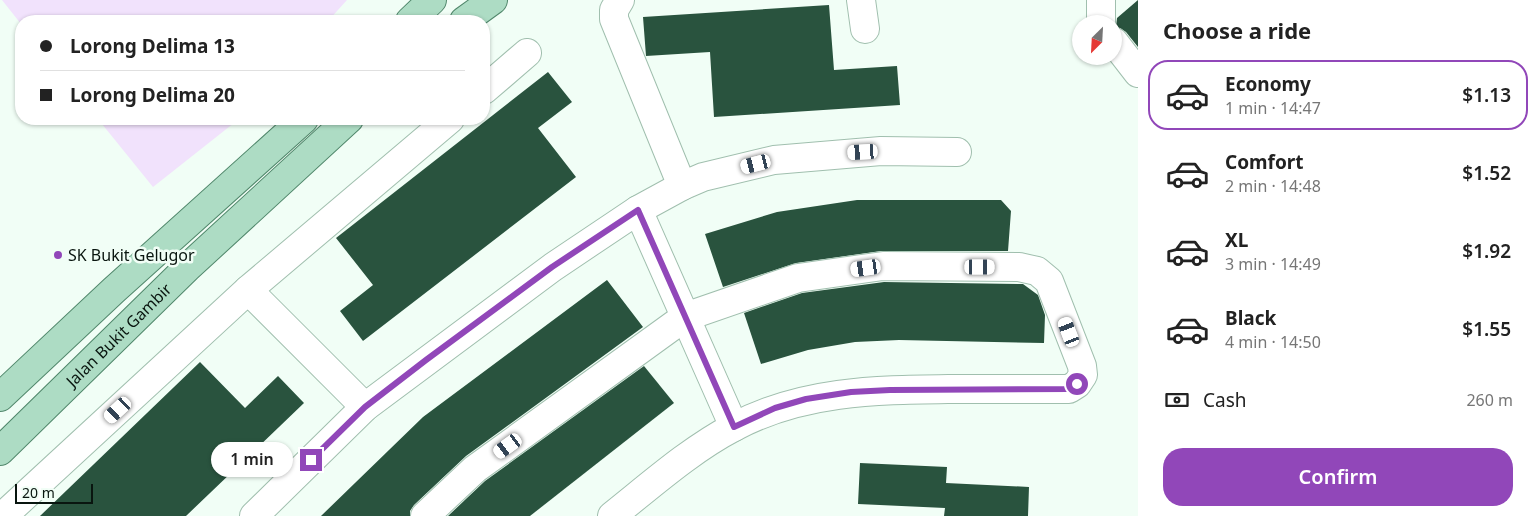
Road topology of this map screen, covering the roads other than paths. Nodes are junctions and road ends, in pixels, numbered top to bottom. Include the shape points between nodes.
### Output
1 (432, 0) edge
2 (493, 0) edge
3 (620, 0) edge
4 (861, 0) edge
5 (1101, 0) edge
6 (416, 15) edge
7 (472, 15) edge
8 (1101, 15) edge
9 (865, 30) dead end
10 (1122, 52) edge
11 (528, 53) dead end
12 (1138, 73) edge
13 (490, 85) edge
14 (297, 125) edge
15 (342, 125) edge
16 (443, 125) edge
17 (957, 152) dead end
18 (682, 186) junction
19 (638, 210) junction
20 (248, 290) junction
21 (685, 317) junction
22 (0, 397) edge
23 (365, 407) junction
24 (734, 427) junction
25 (0, 451) edge
26 (270, 511) edge
27 (3, 516) edge
28 (425, 516) edge
29 (612, 516) edge

1 - 6 main road
2 - 7 main road
3 - 18 street via 614,10 614,19
4 - 9 street
5 - 8 street
10 - 12 street
11 - 13 street
14 - 22 main road, Jalan Bukit Gambir
15 - 25 main road, Jalan Bukit Gambir via 187,268
16 - 20 street
17 - 18 street via 881,151 774,160 703,177
18 - 19 street
19 - 21 street
19 - 23 street via 552,267
20 - 23 street
20 - 27 street
21 - 24 street
21 - 24 street via 798,278 883,266 1019,267 1037,271 1049,281 1082,366 1083,376 1069,389 851,392 775,408
21 - 28 street via 475,469
23 - 26 street
24 - 29 street via 695,452

